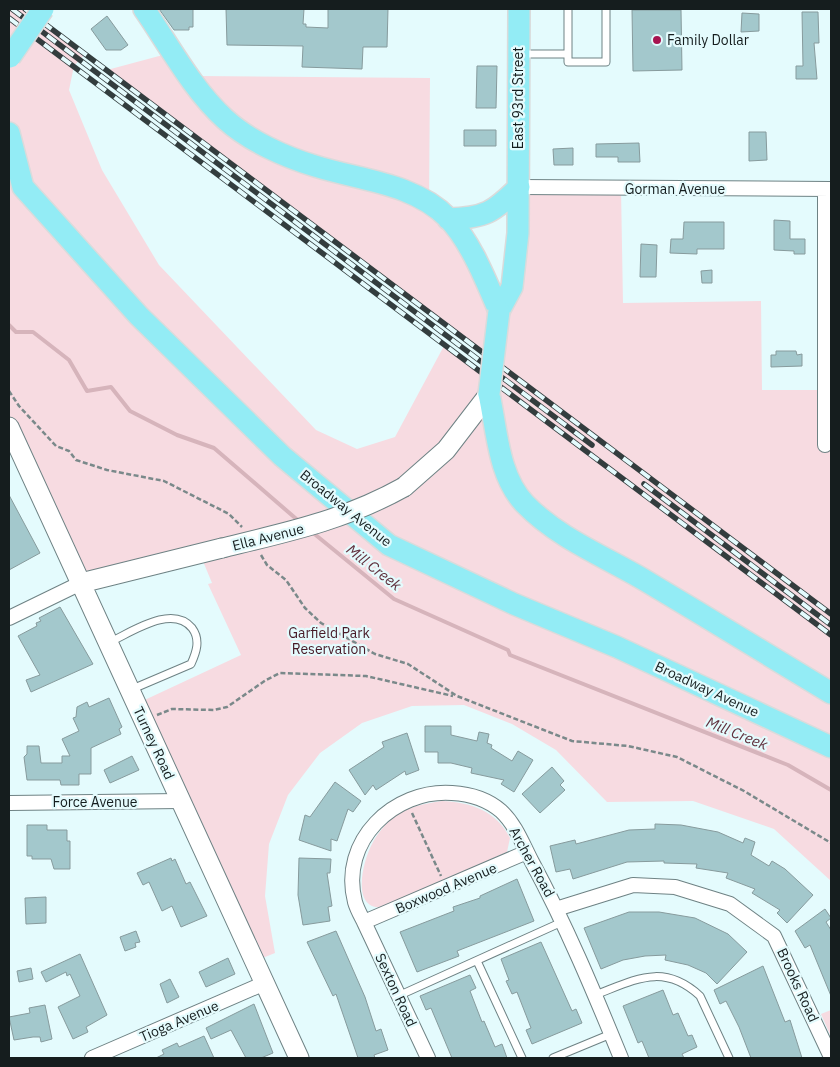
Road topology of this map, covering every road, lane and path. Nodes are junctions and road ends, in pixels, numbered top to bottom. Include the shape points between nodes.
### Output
1 (42, 9) edge
2 (144, 9) edge
3 (519, 9) edge
4 (568, 9) edge
5 (606, 9) edge
6 (518, 54) junction
7 (568, 54) junction
8 (9, 61) edge
9 (9, 133) edge
10 (519, 187) junction
11 (828, 189) edge
12 (448, 219) junction
13 (499, 311) junction
14 (9, 391) edge
15 (489, 394) junction
16 (9, 427) edge
17 (825, 445) dead end
18 (247, 534) dead end
19 (260, 553) dead end
20 (81, 584) junction
21 (9, 618) edge
22 (108, 643) junction
23 (130, 690) junction
24 (831, 693) edge
25 (457, 696) junction
26 (144, 720) junction
27 (831, 746) edge
28 (181, 801) junction
29 (9, 802) edge
30 (410, 807) dead end
31 (831, 843) edge
32 (527, 852) junction
33 (443, 880) dead end
34 (559, 916) junction
35 (364, 922) junction
36 (476, 961) junction
37 (265, 983) junction
38 (595, 995) junction
39 (398, 996) junction
40 (611, 1034) junction
41 (831, 1057) edge
42 (92, 1058) edge
43 (299, 1058) edge
44 (428, 1058) edge
45 (522, 1058) edge
46 (553, 1058) edge
47 (621, 1058) edge
48 (729, 1058) edge

1 - 8 main road, bridge
2 - 12 main road via 200,91 232,124 253,139 316,167 398,189 429,203
3 - 6 main road, East 93rd Street
4 - 7 lane
5 - 7 lane via 606,62 568,62
6 - 7 lane
6 - 10 main road, East 93rd Street
9 - 27 main road, Broadway Avenue via 23,187 139,316 282,456 389,545
10 - 11 street, Gorman Avenue
10 - 12 main road via 498,208 487,214
10 - 13 main road, East 93rd Street via 512,288
11 - 17 street
12 - 13 main road via 479,264
13 - 15 main road, bridge
14 - 18 path via 56,446 68,451 76,460 107,470 164,481 229,514
15 - 20 main road, Ella Avenue, bridge via 446,450 404,487 374,503 341,517
15 - 24 main road via 504,470 524,503 588,550 644,580
16 - 20 main road, Turney Road
19 - 25 path via 267,565 286,580 305,608 321,623 375,654 408,664
20 - 21 street, Ella Avenue
20 - 22 main road, Turney Road
22 - 23 main road, Turney Road
22 - 23 lane via 160,620 174,618 187,622 194,631 196,653 191,664
23 - 26 main road, Turney Road
25 - 26 path via 366,676 280,674 227,707 214,710 172,709
25 - 31 path via 572,740 636,747 676,758 744,791
26 - 28 main road, Turney Road
28 - 29 street, Force Avenue
28 - 37 main road, Turney Road
30 - 33 path
32 - 34 street, Archer Road
32 - 35 street, Boxwood Avenue
32 - 35 street, Archer Road via 510,822 482,799 443,792 404,801 373,823 359,851 353,885 355,902
34 - 36 lane
34 - 38 street, Archer Road
34 - 41 street, Brooks Road via 633,885 675,887 730,904 774,936
35 - 39 street, Sexton Road
36 - 39 lane
36 - 45 lane
37 - 42 street, Tioga Avenue
37 - 43 main road, Turney Road
38 - 40 street, Archer Road
38 - 48 lane via 646,976 672,978 700,996
39 - 44 street, Sexton Road
40 - 46 lane
40 - 47 street, Archer Road

